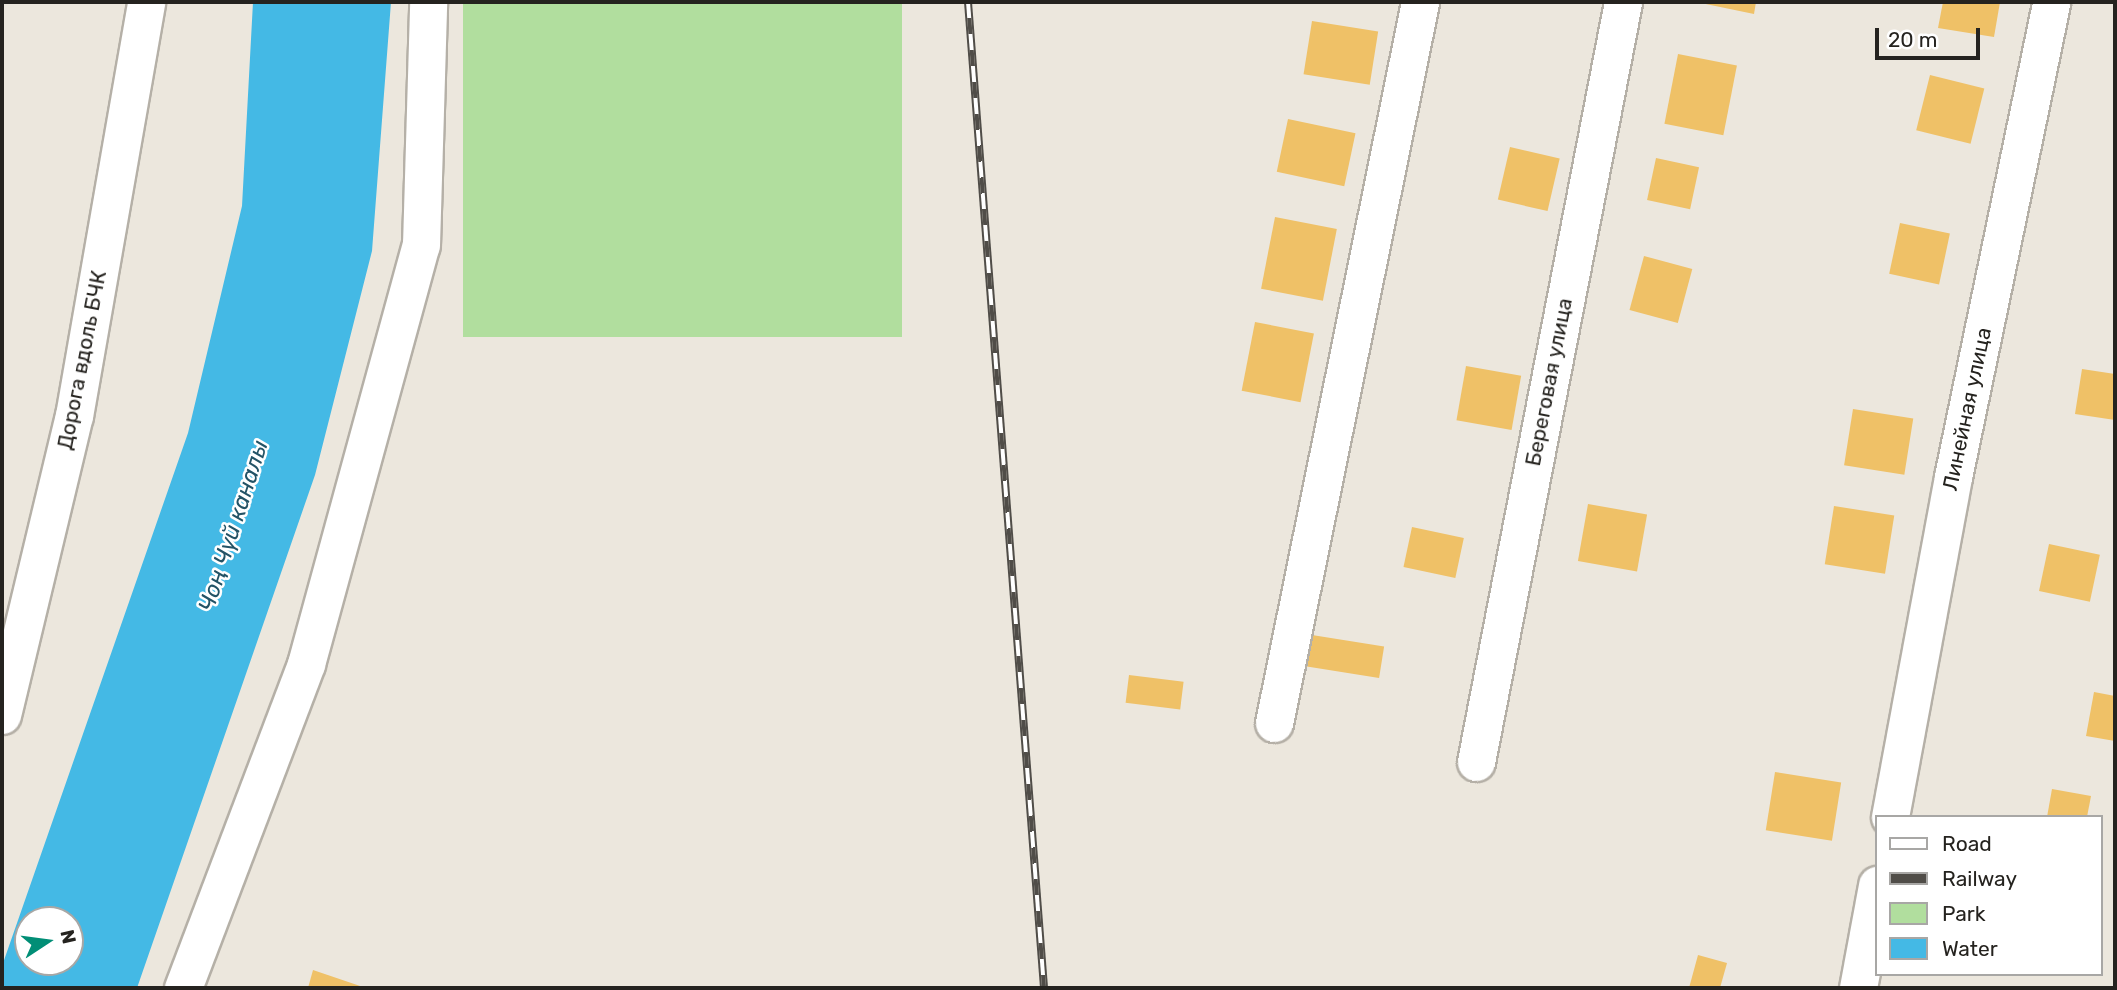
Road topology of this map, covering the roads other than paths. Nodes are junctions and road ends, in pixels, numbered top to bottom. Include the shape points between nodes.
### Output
1 (146, 2) edge
2 (428, 2) edge
3 (1420, 2) edge
4 (1623, 2) edge
5 (2051, 2) edge
6 (2, 715) edge
7 (1275, 723) dead end
8 (1476, 762) dead end
9 (1890, 815) edge
10 (1876, 890) edge
11 (183, 988) edge
12 (1858, 988) edge

1 - 6 street, Дорога вдоль БЧК via 74,416
2 - 11 street via 421,245 306,664
3 - 7 street
4 - 8 street, Береговая улица
5 - 9 street, Линейная улица via 1953,477
10 - 12 street

